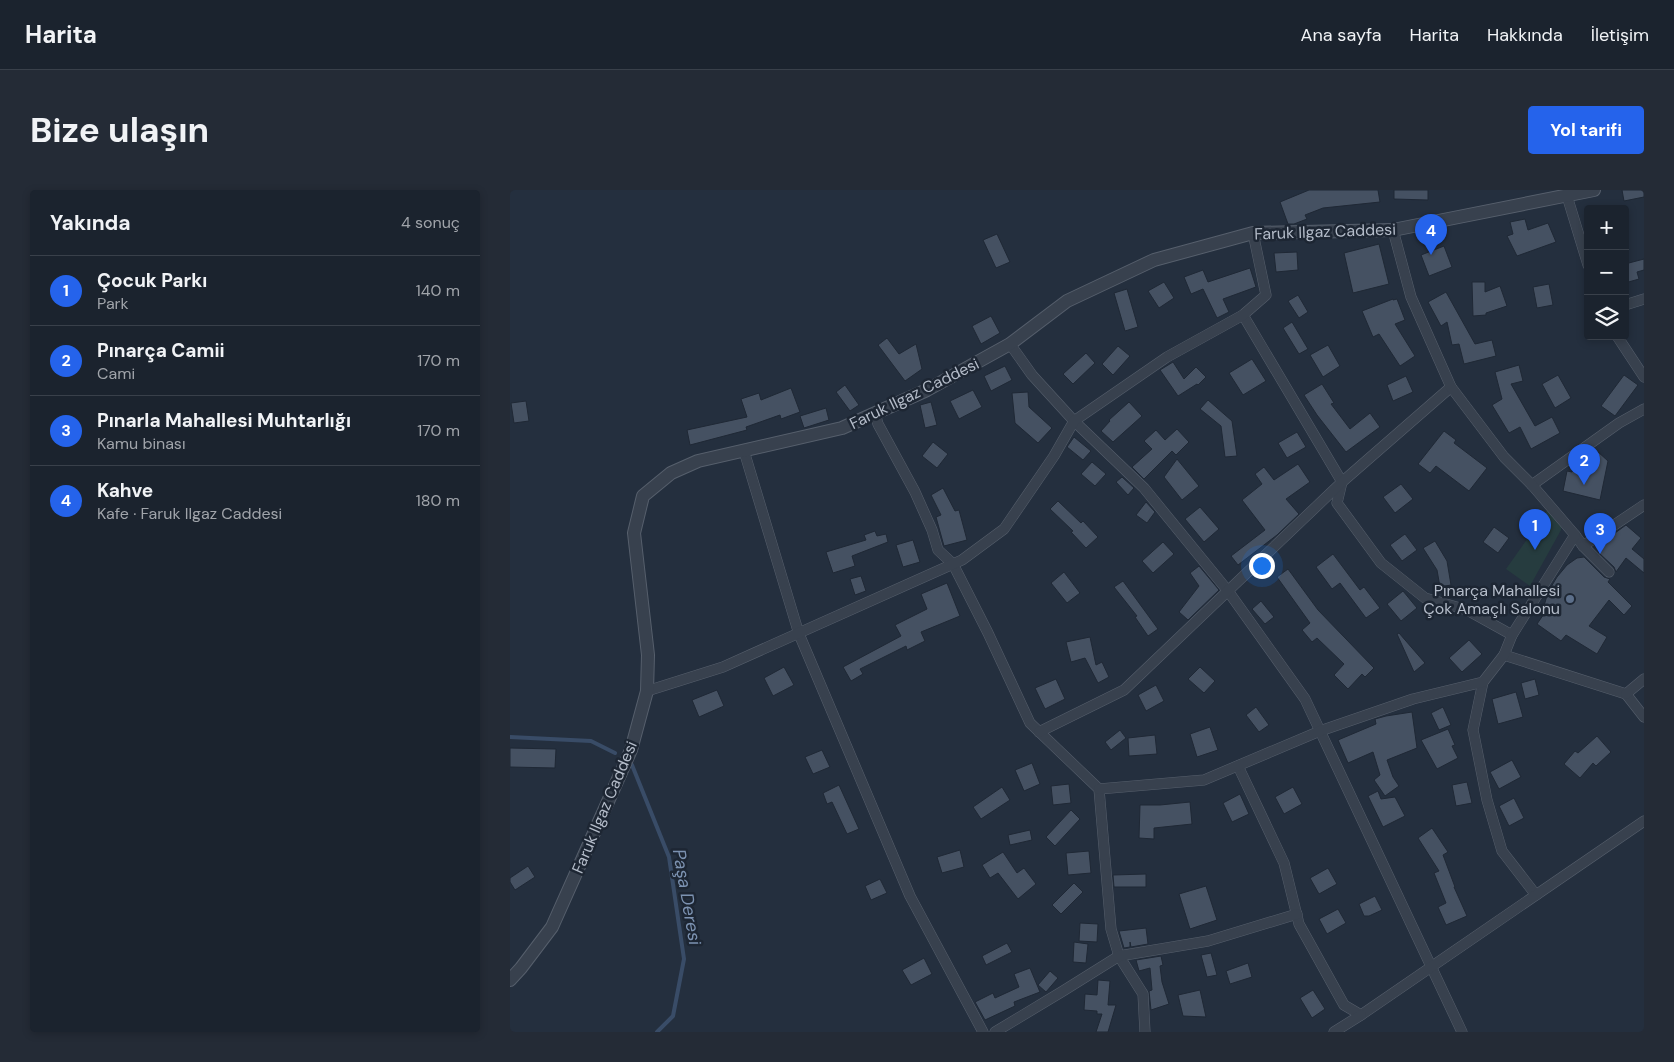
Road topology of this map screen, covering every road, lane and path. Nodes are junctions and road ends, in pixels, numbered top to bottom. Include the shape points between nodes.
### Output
1 (1594, 190) edge
2 (1567, 196) junction
3 (1394, 230) junction
4 (1253, 233) junction
5 (1584, 252) edge
6 (1644, 299) edge
7 (1629, 305) edge
8 (1243, 315) junction
9 (1620, 340) edge
10 (1010, 344) junction
11 (1644, 377) edge
12 (1452, 387) junction
13 (1644, 409) edge
14 (875, 413) junction
15 (1074, 421) junction
16 (744, 451) junction
17 (1342, 482) junction
18 (1532, 485) junction
19 (1644, 504) edge
20 (1575, 535) junction
21 (1583, 546) junction
22 (953, 564) junction
23 (1610, 572) dead end
24 (1228, 591) junction
25 (798, 634) junction
26 (1512, 635) junction
27 (1504, 655) junction
28 (1644, 679) edge
29 (1483, 682) junction
30 (647, 691) junction
31 (1626, 694) junction
32 (1644, 717) edge
33 (1320, 731) junction
34 (1039, 732) junction
35 (1238, 766) junction
36 (1099, 789) junction
37 (1644, 821) edge
38 (1536, 895) junction
39 (1297, 914) junction
40 (1118, 956) junction
41 (1431, 967) junction
42 (510, 980) edge
43 (1361, 1015) junction
44 (983, 1032) edge
45 (995, 1032) edge
46 (1144, 1032) edge
47 (1334, 1032) edge
48 (1462, 1032) edge

1 - 2 street, Faruk Ilgaz Caddesi
2 - 3 street, Faruk Ilgaz Caddesi
2 - 5 street
3 - 4 street, Faruk Ilgaz Caddesi
3 - 12 street via 1411,297
4 - 8 street via 1266,295
4 - 10 street, Faruk Ilgaz Caddesi via 1154,260 1067,301
6 - 7 street
8 - 15 street via 1167,356
8 - 17 street
9 - 11 street
10 - 14 street, Faruk Ilgaz Caddesi via 927,390
10 - 15 street via 1032,375
12 - 17 street
12 - 18 street via 1504,457
13 - 18 street
14 - 16 street, Faruk Ilgaz Caddesi via 842,428
14 - 22 street via 915,492 938,550
15 - 22 street via 1004,529
15 - 24 street via 1144,488
16 - 25 street
16 - 30 street, Faruk Ilgaz Caddesi via 698,461 671,473 644,496 634,533 648,655
17 - 24 street
17 - 26 street via 1337,503 1381,562 1425,598 1467,610
18 - 20 street
19 - 21 street
20 - 21 street
20 - 26 street
21 - 23 street
22 - 25 street
22 - 34 street via 1030,723
24 - 33 street via 1305,699
24 - 34 street via 1124,690
25 - 30 street via 724,667
25 - 44 street via 910,896
26 - 27 street
27 - 29 street
27 - 31 street
28 - 31 street
29 - 33 street via 1413,699
29 - 38 street via 1474,730 1487,800 1502,851
30 - 42 street, Faruk Ilgaz Caddesi via 631,750 552,927
31 - 32 street
33 - 35 street
33 - 41 street
34 - 36 street
35 - 36 street via 1204,780
35 - 39 street via 1284,864
36 - 40 street via 1111,929
37 - 38 street
38 - 41 street
39 - 40 street via 1208,941
39 - 43 street via 1299,924 1344,1005
40 - 45 street
40 - 46 street via 1142,994
41 - 43 street
41 - 48 street
43 - 47 street

